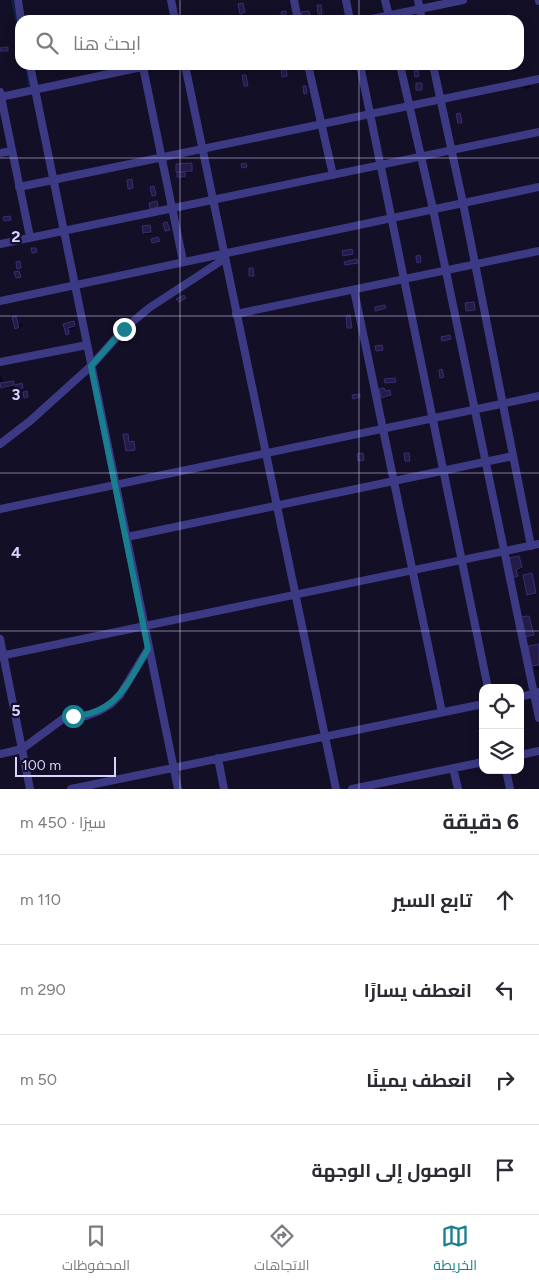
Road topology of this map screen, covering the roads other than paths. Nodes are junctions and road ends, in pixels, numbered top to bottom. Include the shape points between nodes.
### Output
1 (18, 0) edge
2 (171, 0) edge
3 (294, 0) edge
4 (346, 0) edge
5 (385, 0) edge
6 (418, 0) edge
7 (463, 0) edge
8 (420, 9) junction
9 (20, 15) edge
10 (174, 15) edge
11 (297, 15) edge
12 (349, 15) edge
13 (388, 15) edge
14 (399, 15) edge
15 (421, 15) edge
16 (31, 70) edge
17 (127, 70) edge
18 (148, 70) edge
19 (185, 70) edge
20 (309, 70) edge
21 (361, 70) edge
22 (401, 70) edge
23 (434, 70) edge
24 (539, 79) edge
25 (34, 89) junction
26 (0, 95) edge
27 (441, 99) junction
28 (409, 106) junction
29 (370, 114) junction
30 (321, 124) junction
31 (539, 132) edge
32 (202, 149) junction
33 (450, 150) junction
34 (12, 151) junction
35 (0, 154) edge
36 (421, 156) junction
37 (162, 158) junction
38 (381, 165) junction
39 (333, 175) junction
40 (53, 180) junction
41 (19, 187) junction
42 (539, 187) edge
43 (212, 200) junction
44 (463, 203) junction
45 (173, 208) junction
46 (433, 209) junction
47 (392, 218) junction
48 (64, 230) junction
49 (30, 237) junction
50 (0, 244) edge
51 (539, 251) edge
52 (224, 256) junction
53 (183, 261) junction
54 (475, 264) junction
55 (446, 270) junction
56 (404, 279) junction
57 (74, 286) junction
58 (354, 290) junction
59 (0, 301) edge
60 (236, 314) junction
61 (87, 345) junction
62 (0, 362) edge
63 (91, 366) junction
64 (539, 396) edge
65 (502, 404) junction
66 (476, 410) junction
67 (433, 419) junction
68 (382, 429) junction
69 (0, 444) edge
70 (266, 455) junction
71 (513, 456) junction
72 (485, 462) junction
73 (443, 471) junction
74 (394, 482) junction
75 (116, 485) junction
76 (277, 506) junction
77 (0, 509) edge
78 (126, 537) junction
79 (535, 545) edge
80 (503, 552) junction
81 (461, 560) junction
82 (413, 570) junction
83 (295, 596) junction
84 (144, 627) junction
85 (0, 639) edge
86 (148, 649) junction
87 (2, 656) edge
88 (487, 684) edge
89 (536, 693) edge
90 (479, 705) edge
91 (442, 712) junction
92 (539, 718) edge
93 (324, 735) junction
94 (22, 749) junction
95 (539, 751) edge
96 (0, 754) edge
97 (524, 754) edge
98 (218, 758) junction
99 (479, 763) edge
100 (173, 767) junction
101 (453, 768) junction
102 (507, 774) edge
103 (30, 789) edge
104 (71, 789) edge
105 (178, 789) edge
106 (224, 789) edge
107 (336, 789) edge
108 (352, 789) edge
109 (458, 789) edge
110 (510, 789) edge

1 - 9 street
2 - 10 street
3 - 11 street
4 - 12 street
5 - 13 street
6 - 8 street
7 - 8 street
8 - 14 street
8 - 15 street
16 - 25 street
17 - 25 street
18 - 37 street
19 - 32 street
20 - 30 street
21 - 29 street
22 - 28 street
23 - 27 street
24 - 27 street
25 - 26 street
25 - 40 street
26 - 34 street
27 - 28 street
27 - 33 street
28 - 29 street
28 - 36 street
29 - 30 street
29 - 38 street
30 - 32 street
30 - 39 street
31 - 33 street
32 - 37 street
32 - 43 street
33 - 36 street
33 - 44 street
34 - 35 street
34 - 41 street
36 - 38 street
36 - 46 street
37 - 40 street
37 - 45 street
38 - 39 street
38 - 47 street
39 - 43 street
40 - 41 street
40 - 48 street
41 - 49 street
42 - 44 street
43 - 45 street
43 - 52 street
44 - 46 street
44 - 54 street
45 - 48 street
45 - 53 street
46 - 47 street
46 - 55 street
47 - 52 street
47 - 56 street
48 - 49 street
48 - 57 street
49 - 50 street
51 - 54 street
52 - 53 street
52 - 60 street
52 - 63 street via 148,308
53 - 57 street
54 - 55 street
54 - 65 street
55 - 56 street
55 - 66 street
56 - 58 street
56 - 67 street
57 - 59 street
57 - 61 street
58 - 60 street
58 - 68 street
60 - 70 street
61 - 62 street
61 - 63 street
63 - 69 street
63 - 75 street
64 - 65 street
65 - 66 street
65 - 71 street
66 - 67 street
66 - 72 street
67 - 68 street
67 - 73 street
68 - 70 street
68 - 74 street
70 - 75 street
70 - 76 street
71 - 72 street
71 - 79 street
72 - 73 street
72 - 80 street
73 - 74 street
73 - 81 street
74 - 76 street
74 - 82 street
75 - 77 street
75 - 78 street
76 - 78 street
76 - 83 street
78 - 84 street
79 - 80 street
80 - 81 street
80 - 89 street
81 - 82 street
81 - 88 street
82 - 83 street
82 - 91 street
83 - 84 street
83 - 93 street
84 - 86 street
84 - 87 street
85 - 87 street
86 - 94 street via 111,704 86,716 64,718
86 - 100 street
87 - 94 street
89 - 92 street
90 - 91 street
91 - 93 street
93 - 98 street
93 - 107 street
94 - 96 street
94 - 103 street
95 - 97 street
98 - 100 street
98 - 106 street
99 - 101 street
100 - 104 street
100 - 105 street
101 - 108 street
101 - 109 street
102 - 110 street

